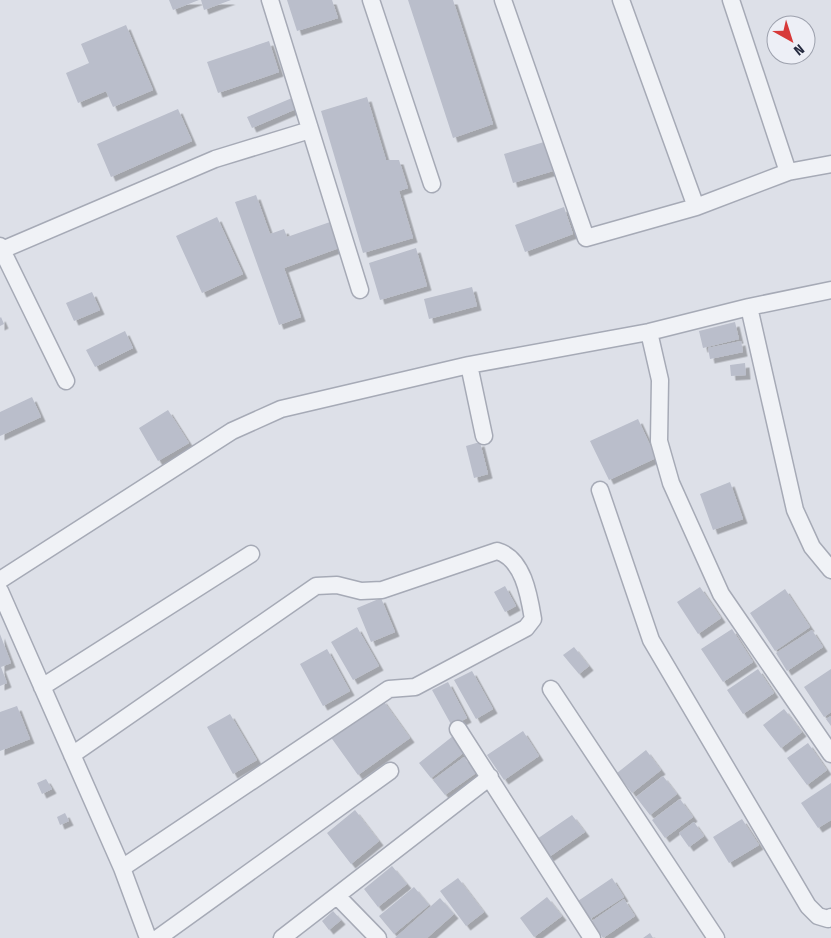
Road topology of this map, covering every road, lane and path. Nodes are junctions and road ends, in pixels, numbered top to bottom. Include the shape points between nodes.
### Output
1 (270, 0) edge
2 (371, 0) edge
3 (503, 0) edge
4 (621, 0) edge
5 (731, 0) edge
6 (310, 130) junction
7 (831, 164) edge
8 (788, 172) junction
9 (432, 184) dead end
10 (696, 207) junction
11 (1, 249) edge
12 (360, 290) dead end
13 (831, 290) edge
14 (749, 306) junction
15 (649, 332) junction
16 (469, 365) junction
17 (66, 381) dead end
18 (484, 436) dead end
19 (600, 490) dead end
20 (251, 554) dead end
21 (831, 570) edge
22 (0, 580) edge
23 (0, 590) edge
24 (42, 687) junction
25 (551, 689) dead end
26 (458, 729) dead end
27 (831, 754) edge
28 (72, 755) junction
29 (390, 771) dead end
30 (490, 777) junction
31 (122, 868) junction
32 (337, 896) junction
33 (831, 917) edge
34 (148, 938) edge
35 (158, 938) edge
36 (282, 938) edge
37 (378, 938) edge
38 (592, 938) edge
39 (716, 938) edge

1 - 6 street
2 - 9 street
3 - 10 street via 586,238
4 - 10 street
5 - 8 street
6 - 11 street via 215,159
6 - 12 street
7 - 8 street
8 - 10 street
11 - 17 street
13 - 14 street
14 - 15 street
14 - 21 street via 796,510 812,547
15 - 16 street
15 - 27 street via 660,380 659,442 671,483 721,594
16 - 18 street
16 - 22 street via 281,409 232,431
19 - 33 street via 650,640 808,906 818,916
20 - 24 street
23 - 24 street
24 - 28 street
25 - 39 street
26 - 30 street
28 - 31 street
28 - 31 street via 316,586 382,590 497,551 516,562 533,618 526,628 415,687 389,689
29 - 35 street
30 - 32 street
30 - 38 street
31 - 34 street
32 - 36 street
32 - 37 street

